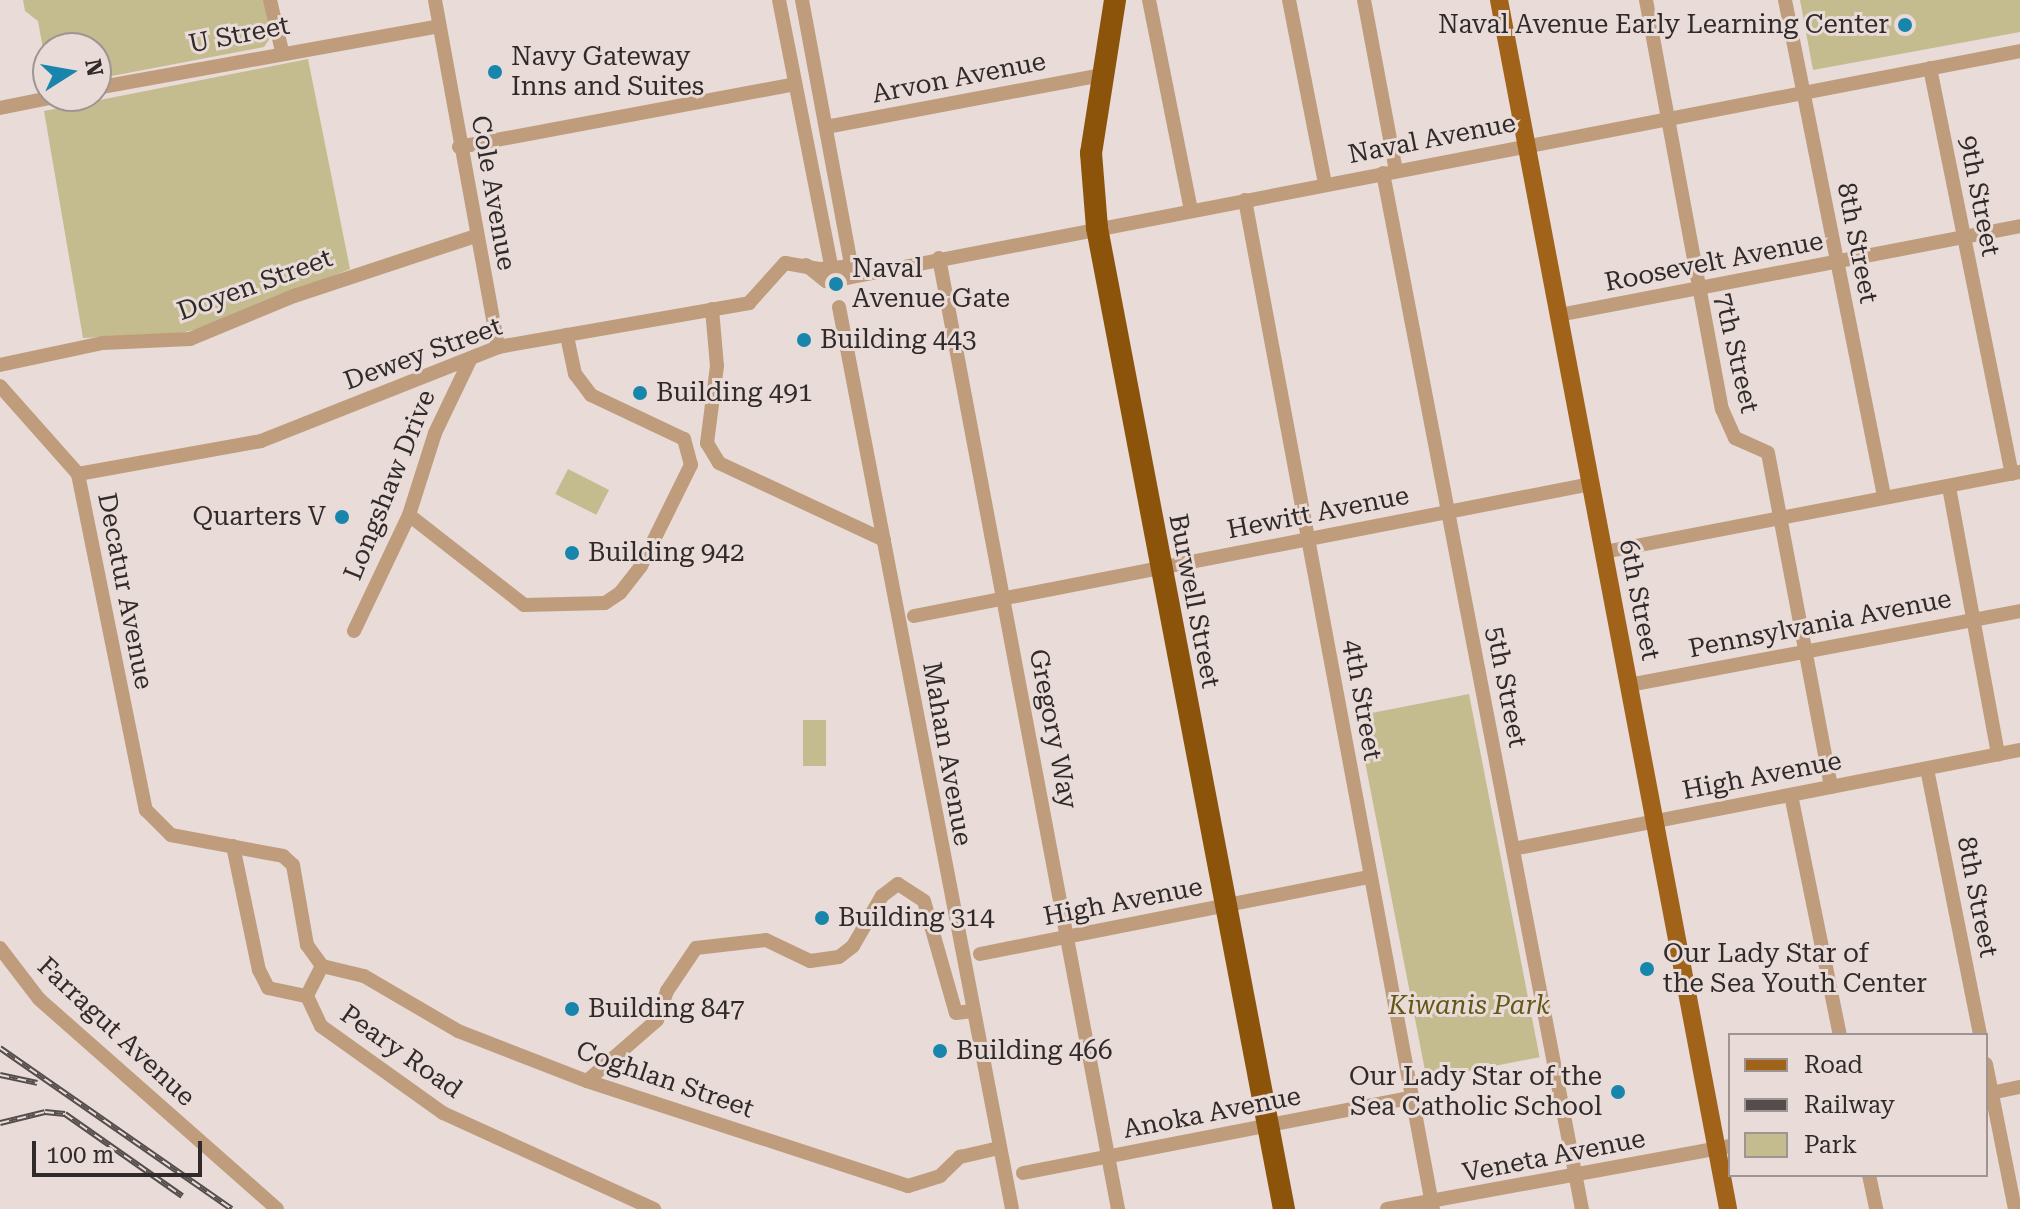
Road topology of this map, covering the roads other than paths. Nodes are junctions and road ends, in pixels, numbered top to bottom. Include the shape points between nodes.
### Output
1 (270, 0) edge
2 (435, 0) edge
3 (779, 0) edge
4 (802, 0) edge
5 (1115, 0) edge
6 (1149, 0) edge
7 (1289, 0) edge
8 (1364, 0) edge
9 (1499, 0) edge
10 (1646, 0) edge
11 (1785, 0) edge
12 (439, 26) junction
13 (282, 51) junction
14 (2020, 51) edge
15 (1930, 68) junction
16 (1101, 75) junction
17 (795, 84) junction
18 (112, 85) edge
19 (1802, 93) junction
20 (32, 101) edge
21 (0, 108) edge
22 (1668, 119) junction
23 (826, 127) junction
24 (1527, 146) junction
25 (459, 147) junction
26 (1390, 172) junction
27 (1325, 184) junction
28 (1245, 200) junction
29 (1191, 210) junction
30 (2020, 226) edge
31 (1097, 228) junction
32 (475, 236) junction
33 (1962, 237) junction
34 (939, 258) junction
35 (830, 261) dead end
36 (1836, 263) junction
37 (776, 273) junction
38 (849, 276) junction
39 (1697, 290) junction
40 (839, 307) dead end
41 (712, 309) junction
42 (1559, 315) junction
43 (567, 335) junction
44 (498, 347) junction
45 (471, 358) junction
46 (0, 365) edge
47 (0, 386) edge
48 (2016, 473) edge
49 (78, 474) junction
50 (1591, 484) junction
51 (1949, 487) junction
52 (1884, 496) junction
53 (1448, 512) junction
54 (409, 515) junction
55 (1780, 517) junction
56 (1308, 539) junction
57 (884, 540) junction
58 (1604, 552) junction
59 (1160, 568) junction
60 (1002, 599) junction
61 (2020, 611) edge
62 (914, 616) dead end
63 (1974, 620) junction
64 (354, 631) dead end
65 (1803, 653) junction
66 (1629, 685) junction
67 (2020, 750) edge
68 (1998, 755) junction
69 (1927, 769) junction
70 (1831, 787) junction
71 (1791, 795) junction
72 (1655, 822) junction
73 (233, 846) junction
74 (1513, 849) junction
75 (1370, 877) junction
76 (1224, 907) junction
77 (1069, 936) junction
78 (0, 948) edge
79 (980, 954) dead end
80 (322, 966) junction
81 (307, 996) junction
82 (972, 1011) junction
83 (1840, 1033) edge
84 (1980, 1033) edge
85 (587, 1081) junction
86 (2020, 1087) edge
87 (1989, 1093) edge
88 (1410, 1098) junction
89 (1269, 1126) junction
90 (999, 1148) junction
91 (1724, 1148) edge
92 (1108, 1158) junction
93 (1023, 1173) dead end
94 (1575, 1176) junction
95 (1869, 1177) edge
96 (1433, 1206) edge
97 (277, 1209) edge
98 (654, 1209) edge
99 (1012, 1209) edge
100 (1118, 1209) edge
101 (1284, 1209) edge
102 (1387, 1209) edge
103 (1582, 1209) edge
104 (1728, 1209) edge
105 (1876, 1209) edge
106 (2015, 1209) edge

1 - 13 street
2 - 12 street, Cole Avenue
3 - 17 street
4 - 23 street
5 - 16 highway, Burwell Street
6 - 29 street
7 - 27 street
8 - 26 street, 5th Street
9 - 24 main road, 6th Street
10 - 22 street, 7th Street
11 - 19 street, 8th Street
12 - 13 street, U Street
12 - 25 street, Cole Avenue
13 - 18 street, U Street
14 - 15 street, Naval Avenue
15 - 19 street, Naval Avenue
15 - 33 street, 9th Street
16 - 23 street, Arvon Avenue
16 - 31 highway, Burwell Street via 1091,153
17 - 25 street
17 - 35 street
19 - 22 street, Naval Avenue
19 - 36 street, 8th Street
20 - 21 street
22 - 24 street, Naval Avenue
22 - 39 street, 7th Street
23 - 38 street
24 - 26 street, Naval Avenue
24 - 42 main road, 6th Street
25 - 32 street, Cole Avenue
26 - 27 street, Naval Avenue
26 - 53 street, 5th Street
27 - 28 street, Naval Avenue
28 - 29 street, Naval Avenue
28 - 56 street, 4th Street
29 - 31 street, Naval Avenue
30 - 33 street, Roosevelt Avenue
31 - 34 street, Naval Avenue
31 - 59 highway, Burwell Street
32 - 44 street, Cole Avenue
32 - 46 street, Doyen Street via 294,296 190,339 103,343
33 - 36 street, Roosevelt Avenue
33 - 48 street, 9th Street
34 - 38 street, Naval Avenue
34 - 60 street, Gregory Way
36 - 39 street, Roosevelt Avenue
36 - 52 street, 8th Street
37 - 38 street via 785,263
37 - 38 street via 794,272 825,289
37 - 41 street, Dewey Street via 749,303
39 - 42 street, Roosevelt Avenue
39 - 55 street, 7th Street via 1726,424 1741,443 1768,453
40 - 57 street, Mahan Avenue
41 - 43 street, Dewey Street
41 - 57 street via 717,366 707,443 719,463
42 - 50 main road, 6th Street
43 - 44 street, Dewey Street
43 - 54 street via 575,374 591,395 684,439 691,473 641,566 620,593 605,603 524,605
44 - 45 street, Dewey Street
45 - 49 street, Dewey Street via 261,441
45 - 54 street, Longshaw Drive via 435,433
47 - 49 street, Decatur Avenue
48 - 51 street
49 - 73 street, Decatur Avenue via 140,792 160,828 171,835
50 - 53 street, Hewitt Avenue
50 - 58 main road, 6th Street
51 - 52 street
51 - 63 street
52 - 55 street
53 - 56 street, Hewitt Avenue
53 - 74 street, 5th Street
54 - 64 street, Longshaw Drive
55 - 58 street
55 - 65 street, 7th Street
56 - 59 street, Hewitt Avenue
56 - 75 street, 4th Street
57 - 82 street, Mahan Avenue
58 - 66 main road, 6th Street
59 - 60 street, Hewitt Avenue
59 - 76 highway, Burwell Street
60 - 62 street, Hewitt Avenue
60 - 77 street, Gregory Way
61 - 63 street, Pennsylvania Avenue
63 - 65 street, Pennsylvania Avenue
63 - 68 street
65 - 66 street, Pennsylvania Avenue
65 - 70 street, 7th Street
66 - 72 main road, 6th Street
67 - 68 street, High Avenue
68 - 69 street, High Avenue
69 - 70 street, High Avenue
69 - 84 street, 8th Street
70 - 71 street, High Avenue
71 - 72 street, High Avenue
71 - 83 street
72 - 74 street, High Avenue
72 - 91 main road, 6th Street
73 - 80 street via 283,856 293,865 307,945
73 - 81 street, Peary Road via 263,981 268,988
74 - 94 street, 5th Street
75 - 76 street, High Avenue
75 - 88 street, 4th Street
76 - 77 street, High Avenue
76 - 89 highway, Burwell Street
77 - 79 street, High Avenue
77 - 92 street, Gregory Way
78 - 97 street, Farragut Avenue via 39,999
80 - 81 street
80 - 85 street, Coghlan Street via 364,976 458,1031
81 - 98 street, Peary Road via 321,1026 443,1113
82 - 85 street via 956,1013 924,901 898,884 882,896 863,932 839,957 810,961 766,940 696,948 667,991 657,1020
82 - 90 street, Mahan Avenue
85 - 90 street, Coghlan Street via 908,1186 940,1176 960,1157
86 - 87 street
87 - 106 street
88 - 89 street, Anoka Avenue
88 - 96 street, 4th Street
89 - 92 street, Anoka Avenue
89 - 101 highway, Burwell Street
90 - 99 street, Mahan Avenue
91 - 94 street, Veneta Avenue
91 - 104 main road, 6th Street
92 - 93 street, Anoka Avenue
92 - 100 street, Gregory Way
94 - 96 street, Veneta Avenue
94 - 103 street, 5th Street
95 - 105 street
96 - 102 street, Veneta Avenue

